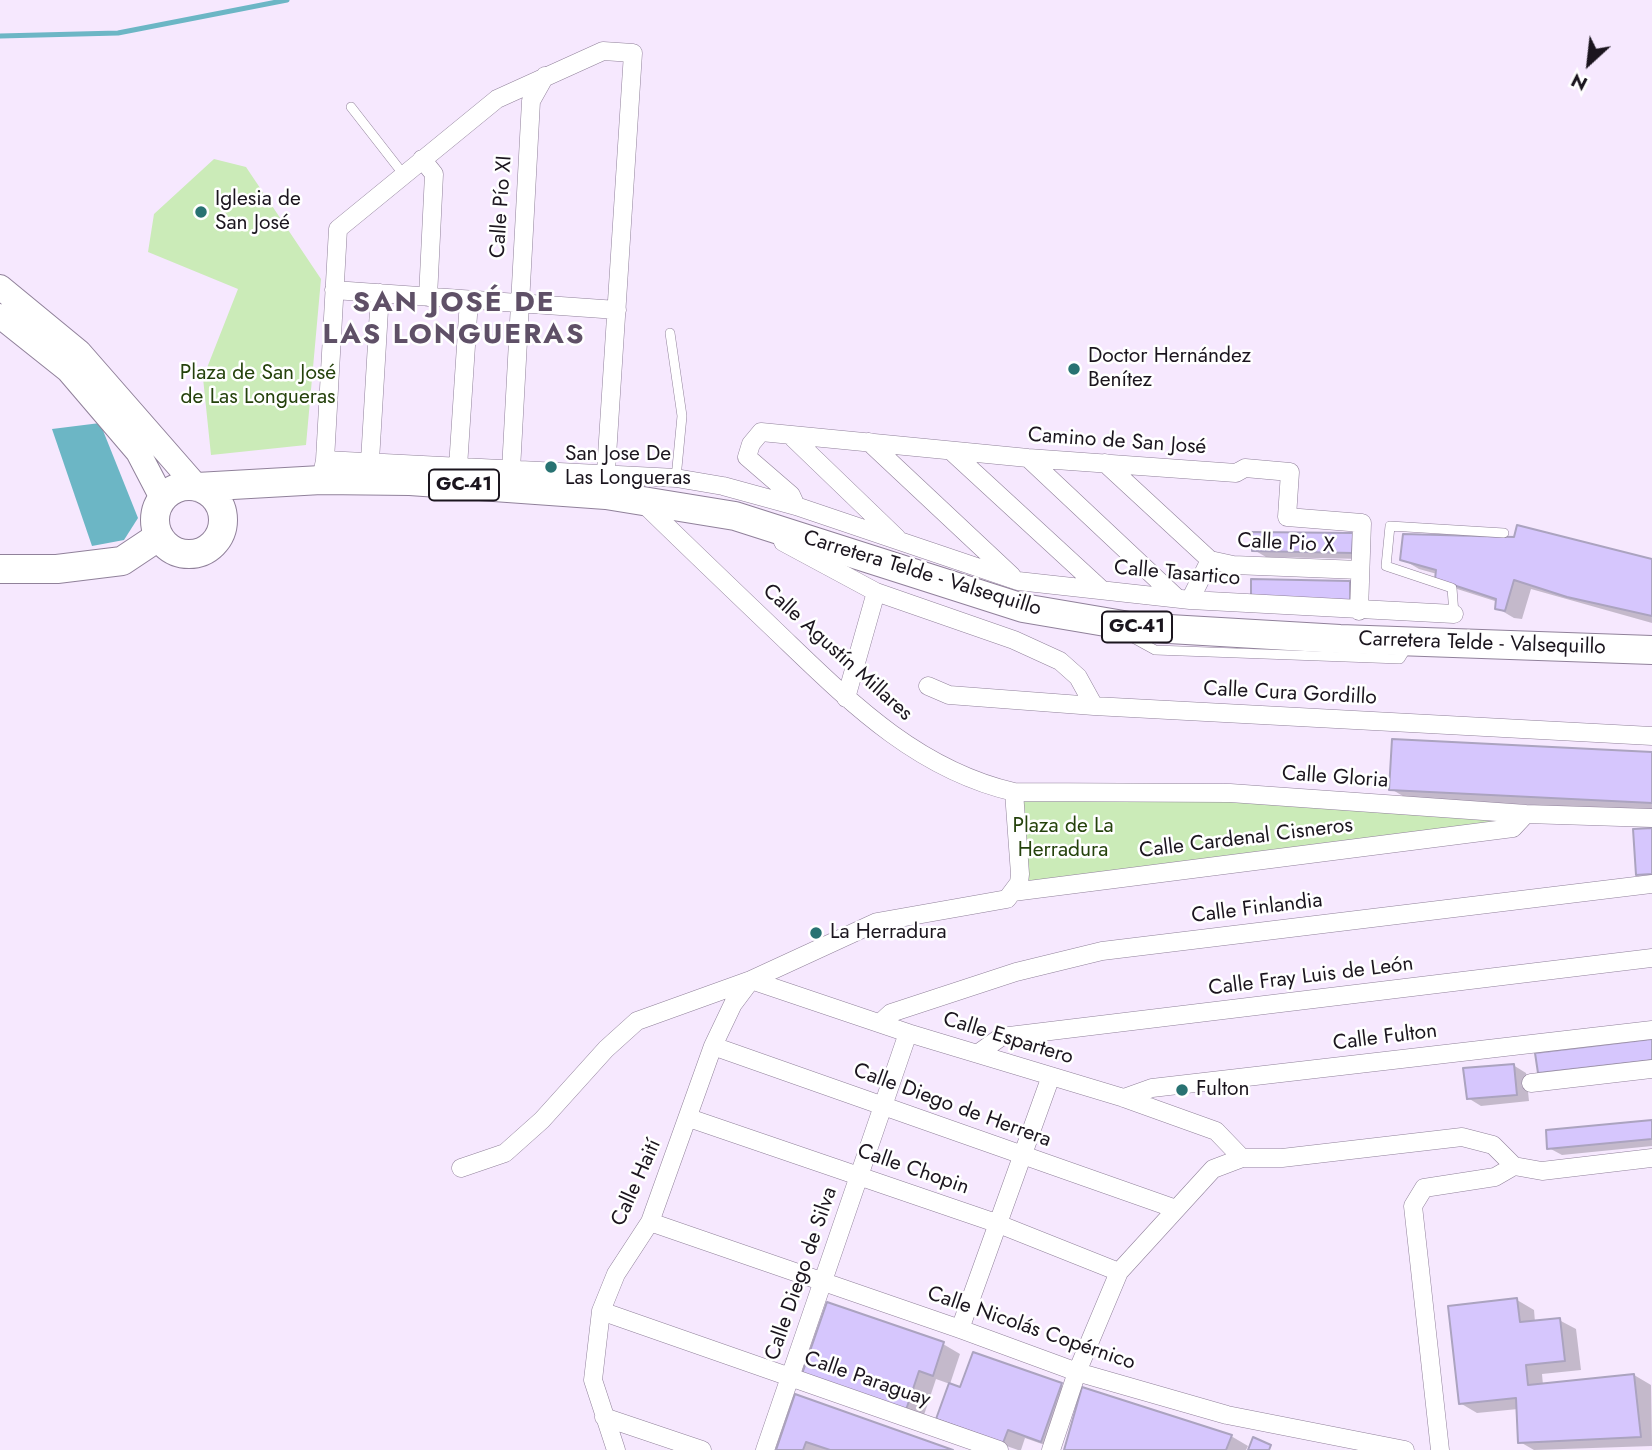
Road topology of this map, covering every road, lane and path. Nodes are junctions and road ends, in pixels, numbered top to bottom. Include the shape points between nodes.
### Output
1 (545, 76) junction
2 (351, 107) dead end
3 (422, 159) junction
4 (404, 175) junction
5 (0, 287) edge
6 (334, 290) junction
7 (380, 293) junction
8 (428, 297) junction
9 (468, 300) junction
10 (519, 303) junction
11 (617, 310) junction
12 (0, 316) edge
13 (670, 333) dead end
14 (790, 435) junction
15 (869, 442) junction
16 (951, 451) junction
17 (1028, 458) junction
18 (370, 461) junction
19 (1105, 463) junction
20 (458, 467) junction
21 (323, 470) junction
22 (511, 470) junction
23 (676, 478) junction
24 (605, 486) junction
25 (197, 487) junction
26 (162, 498) junction
27 (640, 500) junction
28 (796, 506) junction
29 (223, 515) junction
30 (735, 516) junction
31 (1504, 533) dead end
32 (158, 537) junction
33 (902, 543) junction
34 (1210, 560) junction
35 (0, 569) edge
36 (1360, 570) junction
37 (1017, 581) junction
38 (1101, 589) junction
39 (876, 592) junction
40 (1184, 599) junction
41 (1359, 611) junction
42 (1454, 614) joint
43 (1652, 650) edge
44 (928, 686) dead end
45 (846, 698) junction
46 (1094, 706) junction
47 (1652, 736) edge
48 (1014, 792) junction
49 (1527, 814) junction
50 (1652, 818) edge
51 (1652, 884) edge
52 (1013, 892) junction
53 (1652, 958) edge
54 (751, 980) junction
55 (880, 1023) junction
56 (1652, 1030) edge
57 (908, 1033) junction
58 (713, 1046) junction
59 (980, 1052) junction
60 (1652, 1069) edge
61 (1051, 1076) junction
62 (1531, 1083) dead end
63 (1124, 1098) junction
64 (884, 1106) junction
65 (690, 1118) junction
66 (1022, 1156) junction
67 (1242, 1158) junction
68 (1652, 1158) edge
69 (1514, 1166) junction
70 (461, 1168) dead end
71 (861, 1175) junction
72 (1176, 1209) junction
73 (650, 1222) junction
74 (996, 1223) junction
75 (1119, 1272) junction
76 (824, 1284) junction
77 (601, 1311) junction
78 (960, 1329) junction
79 (1077, 1372) junction
80 (790, 1377) junction
81 (604, 1417) junction
82 (616, 1450) edge
83 (702, 1450) edge
84 (765, 1450) edge
85 (999, 1450) edge
86 (1051, 1450) edge
87 (1405, 1450) edge
88 (1440, 1450) edge

1 - 3 street via 497,99
1 - 10 street, Calle Pío XI via 531,101
1 - 11 street via 603,51 633,53
2 - 4 lane
3 - 4 street
3 - 8 street via 434,174
4 - 6 street via 338,229
5 - 25 street via 79,352
6 - 7 street
6 - 21 street
7 - 8 street
7 - 18 street
8 - 9 street
9 - 10 street
9 - 20 street
10 - 11 street
10 - 22 street, Calle Pío XI
11 - 24 street
12 - 26 street via 68,370 138,452
13 - 23 lane via 682,416
14 - 15 street, Camino de San José
14 - 28 street, Camino de San José via 761,432 747,457 791,495
14 - 33 street
15 - 16 street, Camino de San José
15 - 37 street
16 - 17 street, Camino de San José
16 - 38 street
17 - 19 street, Camino de San José
17 - 40 street
18 - 20 street, Calle Tasartico
18 - 21 street, Calle Tasartico
19 - 34 street
19 - 36 street, Camino de San José via 1236,473 1245,468 1290,472 1287,517 1362,523
20 - 22 street, Calle Tasartico
21 - 24 main road, Carretera Telde - Valsequillo / GC-41 via 410,481
21 - 25 main road, Carretera Telde - Valsequillo / GC-41
21 - 29 main road, Carretera Telde - Valsequillo / GC-41 via 254,496
22 - 24 street, Calle Tasartico
23 - 24 street, Calle Tasartico
23 - 28 street, Calle Tasartico
24 - 27 main road, Carretera Telde - Valsequillo / GC-41
25 - 26 main road, GC-41 via 182,486
25 - 29 main road via 217,501
26 - 32 main road via 155,514
27 - 30 main road, Carretera Telde - Valsequillo / GC-41
27 - 45 street, Calle Agustín Millares
28 - 33 street, Calle Tasartico
29 - 32 main road via 218,539 202,552 178,553
30 - 39 street
30 - 43 main road, Carretera Telde - Valsequillo / GC-41 via 1023,608 1135,627
31 - 42 lane via 1390,526 1386,566 1452,588
32 - 35 main road via 122,561 57,569
33 - 37 street, Calle Tasartico
34 - 36 street, Calle Pio X
34 - 40 street
36 - 41 street, Camino de San José
37 - 38 street, Calle Tasartico
38 - 40 street, Calle Tasartico
39 - 45 street
39 - 46 street via 1014,640 1060,661 1078,677
40 - 41 street, Calle Tasartico
41 - 42 street, Calle Tasartico
44 - 46 street, Calle Cura Gordillo via 949,695
45 - 48 street, Calle Agustín Millares via 893,738 980,784
46 - 47 street, Calle Cura Gordillo
48 - 49 street, Calle Gloria via 1230,793
48 - 52 street via 1020,874
49 - 50 street, Calle Gloria
49 - 52 street, Calle Cardenal Cisneros via 1513,828
51 - 55 street, Calle Finlandia via 1102,951 1016,972 891,1013
52 - 54 street, Calle Cardenal Cisneros via 1007,899 987,905 877,922
53 - 59 street, Calle Fray Luis de León via 1002,1037
54 - 55 street, Calle Espartero
54 - 58 street, Calle Haití via 733,1004
54 - 70 street, Calle Cardenal Cisneros via 636,1021 505,1153
55 - 57 street, Calle Espartero
56 - 63 street, Calle Fulton via 1152,1088
57 - 59 street, Calle Espartero
57 - 64 street, Calle Diego de Silva
58 - 64 street, Calle Diego de Herrera
58 - 65 street, Calle Haití
59 - 61 street, Calle Espartero
60 - 62 street
61 - 63 street, Calle Espartero
61 - 66 street
63 - 67 street, Calle Espartero via 1216,1131
64 - 66 street, Calle Diego de Herrera
64 - 71 street, Calle Diego de Silva
65 - 71 street, Calle Chopin
65 - 73 street, Calle Haití
66 - 72 street, Calle Diego de Herrera
66 - 74 street
67 - 69 street via 1282,1158 1462,1137 1493,1145
67 - 72 street via 1213,1169
68 - 69 street via 1542,1171
69 - 88 street via 1495,1177 1424,1188 1413,1206
71 - 74 street, Calle Chopin
71 - 76 street, Calle Diego de Silva
72 - 75 street
73 - 76 street, Calle Nicolás Copérnico
73 - 77 street, Calle Haití via 616,1274
74 - 75 street, Calle Chopin
74 - 78 street
75 - 79 street
76 - 78 street, Calle Nicolás Copérnico
76 - 80 street, Calle Diego de Silva
77 - 80 street, Calle Paraguay
77 - 81 street, Calle Haití via 593,1380
78 - 79 street, Calle Nicolás Copérnico
79 - 86 street
79 - 87 street, Calle Nicolás Copérnico via 1227,1415
80 - 84 street, Calle Diego de Silva
80 - 85 street, Calle Paraguay
81 - 82 street, Calle Haití
81 - 83 street

